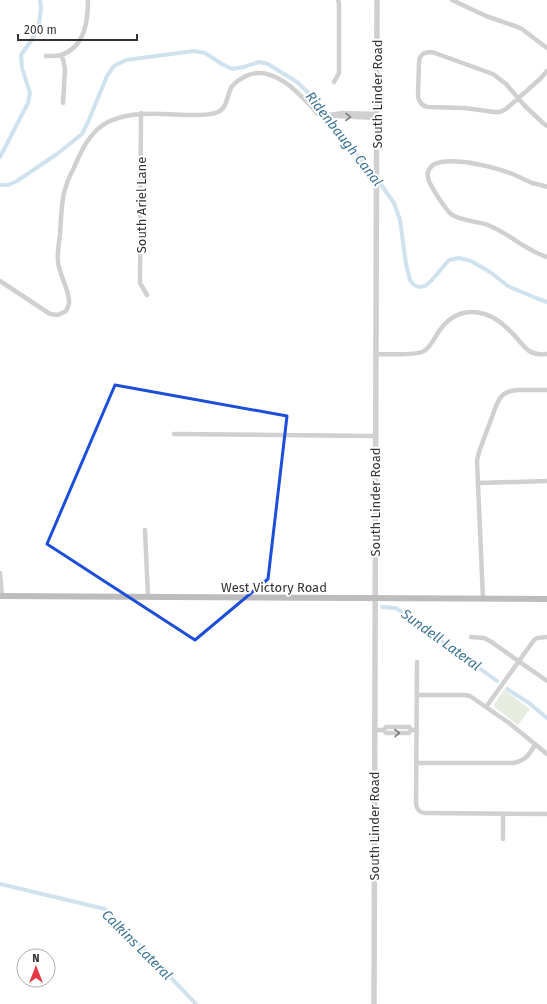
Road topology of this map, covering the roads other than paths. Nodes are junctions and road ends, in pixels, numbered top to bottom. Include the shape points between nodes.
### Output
1 (88, 0) edge
2 (338, 0) edge
3 (377, 0) edge
4 (452, 0) edge
5 (547, 48) edge
6 (62, 55) junction
7 (46, 56) dead end
8 (547, 71) edge
9 (334, 82) dead end
10 (518, 97) junction
11 (63, 103) dead end
12 (141, 113) junction
13 (377, 116) junction
14 (547, 126) edge
15 (547, 186) edge
16 (547, 257) edge
17 (0, 281) edge
18 (147, 295) dead end
19 (376, 354) junction
20 (547, 354) edge
21 (547, 390) edge
22 (174, 434) dead end
23 (375, 436) junction
24 (547, 481) edge
25 (478, 483) junction
26 (145, 530) dead end
27 (0, 573) edge
28 (1, 596) edge
29 (148, 597) junction
30 (375, 599) junction
31 (483, 599) junction
32 (547, 599) edge
33 (471, 637) dead end
34 (547, 637) edge
35 (519, 661) junction
36 (417, 662) dead end
37 (547, 681) edge
38 (417, 695) junction
39 (486, 707) junction
40 (375, 730) junction
41 (417, 730) junction
42 (536, 745) junction
43 (547, 754) edge
44 (417, 763) junction
45 (503, 814) junction
46 (547, 814) edge
47 (503, 839) dead end
48 (374, 1004) edge

1 - 6 street via 88,17 84,32 76,46
2 - 9 street via 339,73
3 - 13 street, South Linder Road
4 - 5 street via 522,29
6 - 7 street
6 - 11 street via 65,69
8 - 10 street
10 - 10 street via 493,74 432,52 423,53 419,57 418,97 428,108 465,108 500,112
10 - 14 street via 534,116
12 - 13 street via 198,115 218,112 223,109 233,86 240,79 254,72 261,72 290,86 318,114
12 - 17 street via 116,119 101,126 83,146 68,181 62,205 58,261 69,303 66,311 58,315 50,314
12 - 18 street, South Ariel Lane via 140,283
13 - 19 street, South Linder Road
15 - 16 street via 532,183 492,167 472,163 436,163 427,175 429,183 451,214 500,230 530,250
19 - 20 street via 424,351 448,320 474,312 492,316 529,350 537,354
19 - 23 street, South Linder Road
21 - 25 street via 510,391 500,398 479,452
22 - 23 street
23 - 30 street, South Linder Road
24 - 25 street
25 - 31 street
26 - 29 street
27 - 28 street
28 - 29 main road, West Victory Road
29 - 30 main road, West Victory Road
30 - 31 main road, West Victory Road
30 - 40 street, South Linder Road
31 - 32 main road, West Victory Road
33 - 35 street via 490,641
34 - 35 street via 534,640
35 - 37 street
35 - 39 street
36 - 38 street
38 - 39 street via 465,695
38 - 41 street
39 - 42 street
40 - 41 street via 384,730 386,727 409,727 411,730
40 - 48 street, South Linder Road
41 - 44 street
42 - 43 street
42 - 44 street via 521,762
44 - 45 street via 416,804 422,813
45 - 46 street
45 - 47 street

